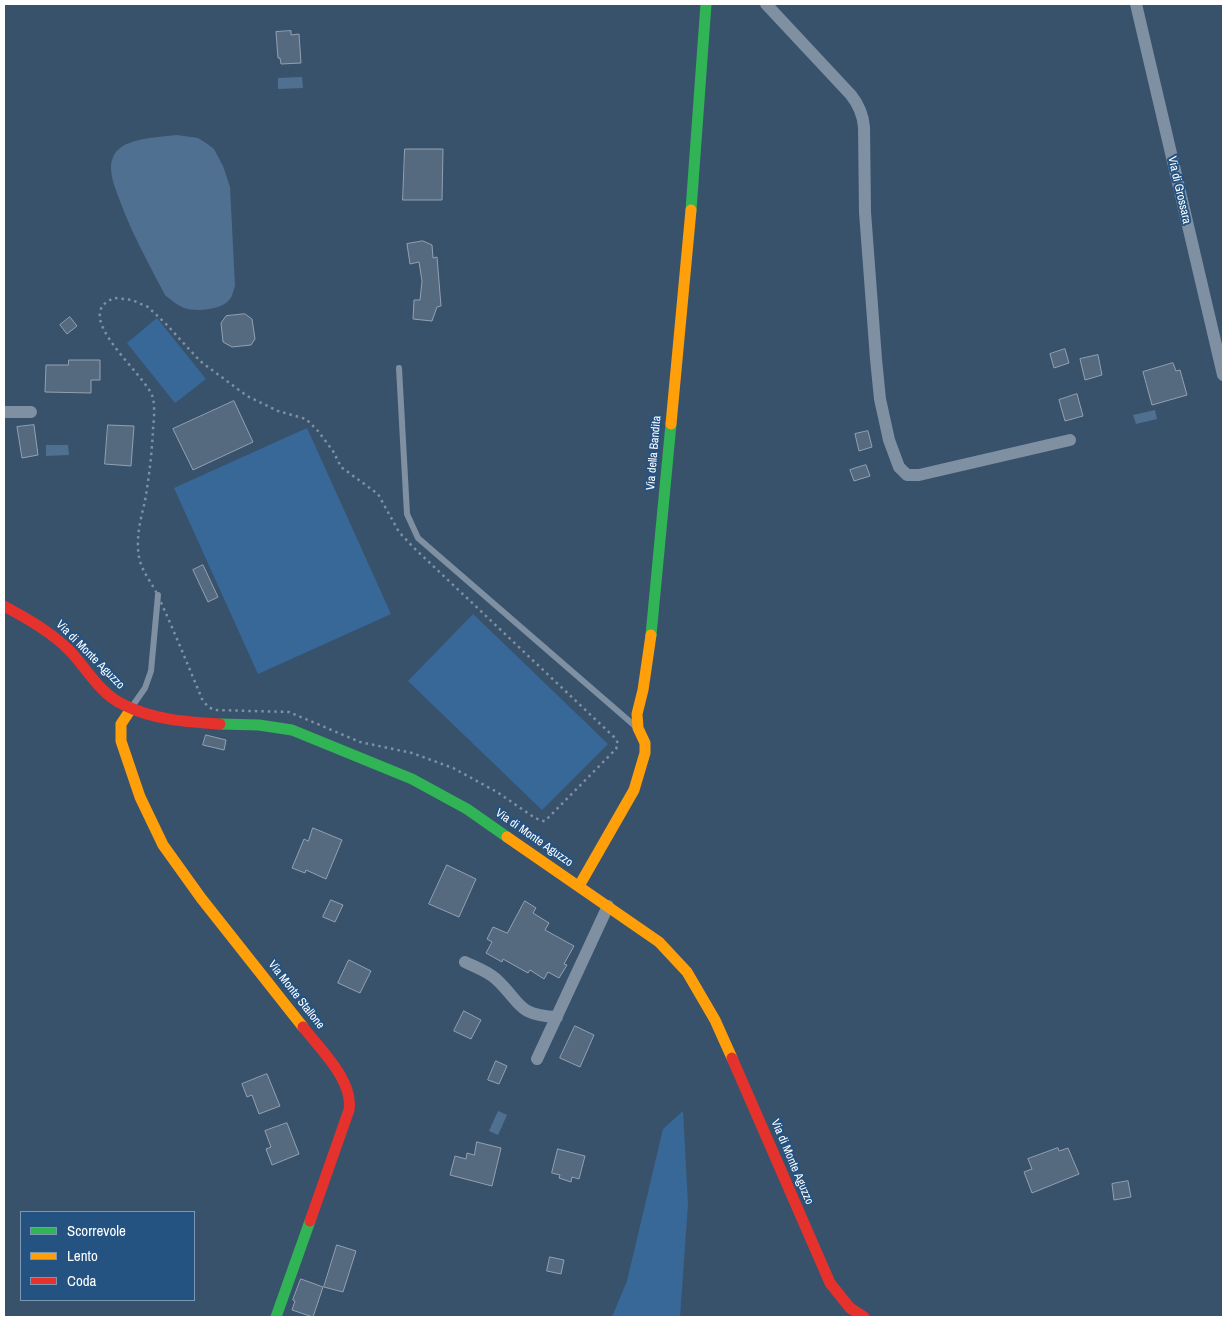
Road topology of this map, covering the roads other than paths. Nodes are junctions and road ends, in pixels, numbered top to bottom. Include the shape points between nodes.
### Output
1 (706, 4) edge
2 (766, 4) edge
3 (1136, 4) edge
4 (1221, 355) edge
5 (400, 368) dead end
6 (1223, 375) edge
7 (4, 412) edge
8 (31, 412) dead end
9 (1070, 440) dead end
10 (158, 595) road end
11 (4, 606) edge
12 (131, 709) junction
13 (638, 728) junction
14 (579, 886) junction
15 (608, 906) junction
16 (465, 962) dead end
17 (557, 1017) junction
18 (537, 1059) dead end
19 (276, 1317) edge
20 (863, 1317) edge

1 - 13 street, Via della Bandita via 691,219 650,638 637,714
2 - 9 street via 851,95 862,116 865,212 877,372 886,426 901,471 911,475 924,474
3 - 4 street, Via di Grossara
4 - 6 street, Via di Grossara
5 - 13 lane via 408,514 418,538
7 - 8 street
10 - 12 lane via 151,671
11 - 12 street, Via di Monte Aguzzo via 52,635 106,693
12 - 14 street, Via di Monte Aguzzo via 176,721 274,727 308,736 440,793 488,822
12 - 19 street, Via Monte Stallone via 121,724 121,741 140,797 161,841 196,892 342,1077 350,1094 349,1110
13 - 14 street, Via della Bandita via 645,748 640,774
14 - 15 street, Via di Monte Aguzzo
15 - 17 street
15 - 20 street, Via di Monte Aguzzo via 659,942 691,978 726,1045 826,1275 850,1308
16 - 17 street via 495,978 527,1011
17 - 18 street

